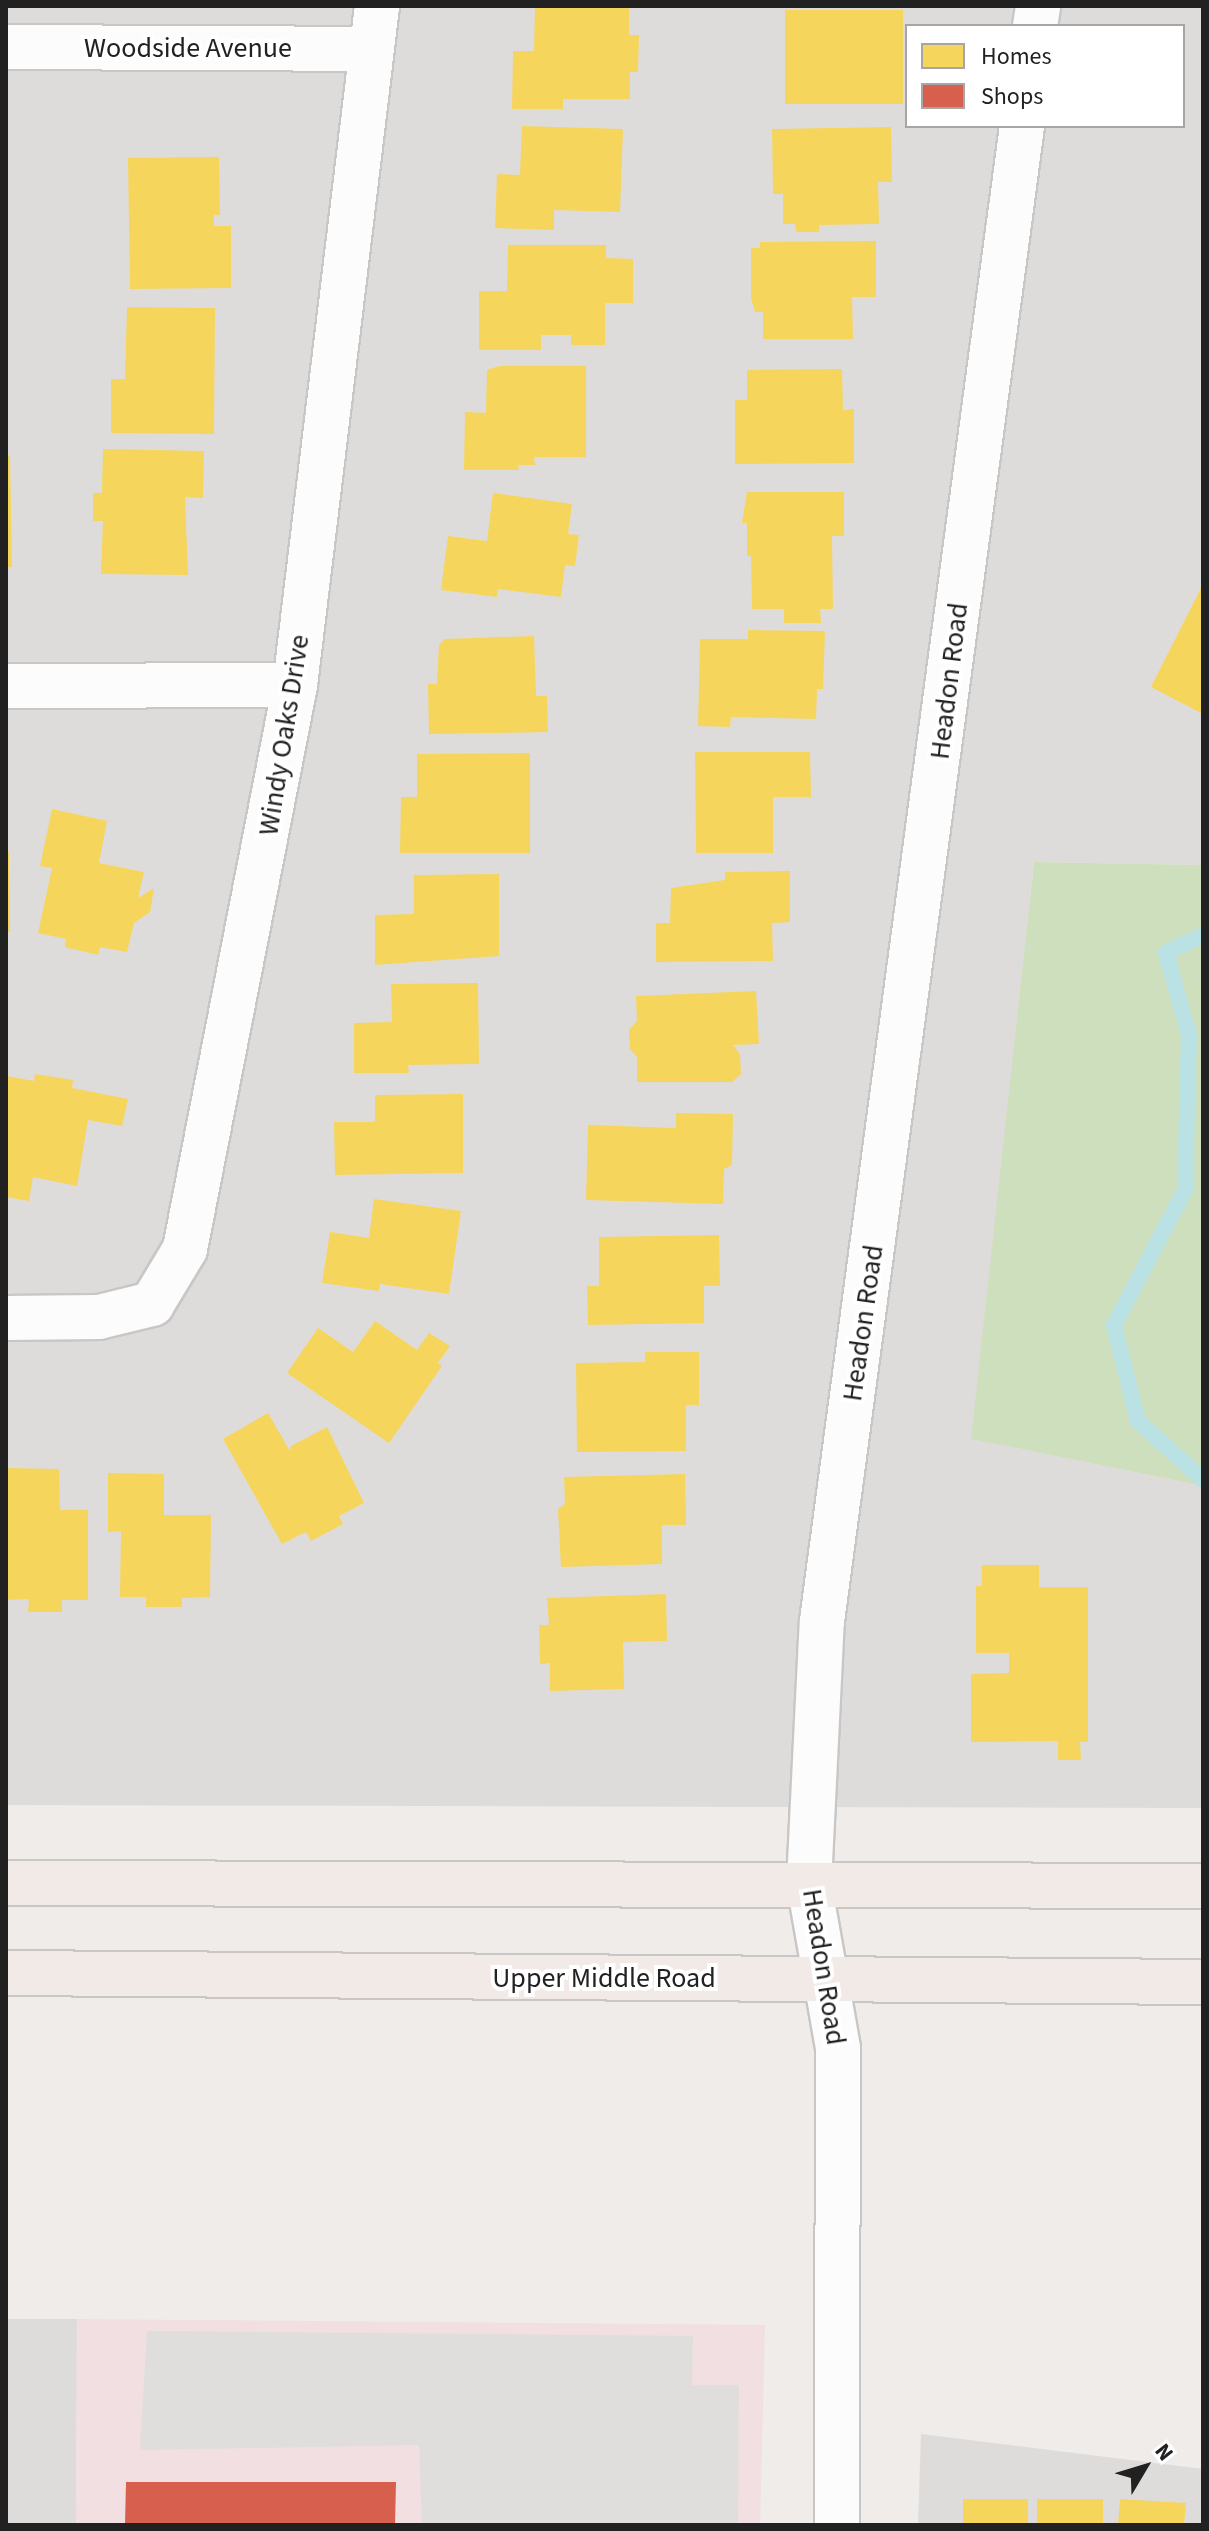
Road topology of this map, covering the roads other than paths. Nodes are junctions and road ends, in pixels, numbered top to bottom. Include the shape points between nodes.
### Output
1 (377, 6) edge
2 (6, 47) edge
3 (370, 49) junction
4 (1022, 128) edge
5 (295, 685) junction
6 (6, 686) edge
7 (6, 1318) edge
8 (6, 1883) edge
9 (809, 1883) junction
10 (1203, 1886) edge
11 (6, 1973) edge
12 (829, 1979) junction
13 (1203, 1982) edge
14 (837, 2525) edge

1 - 3 street, Windy Oaks Drive
2 - 3 street, Woodside Avenue
3 - 5 street, Windy Oaks Drive
4 - 9 street, Headon Road via 822,1621
5 - 6 street
5 - 7 street, Windy Oaks Drive via 185,1249 152,1304 99,1317
8 - 9 main road
9 - 10 main road
9 - 12 street, Headon Road
11 - 12 main road, Upper Middle Road
12 - 13 main road, Upper Middle Road
12 - 14 street, Headon Road via 838,2048

